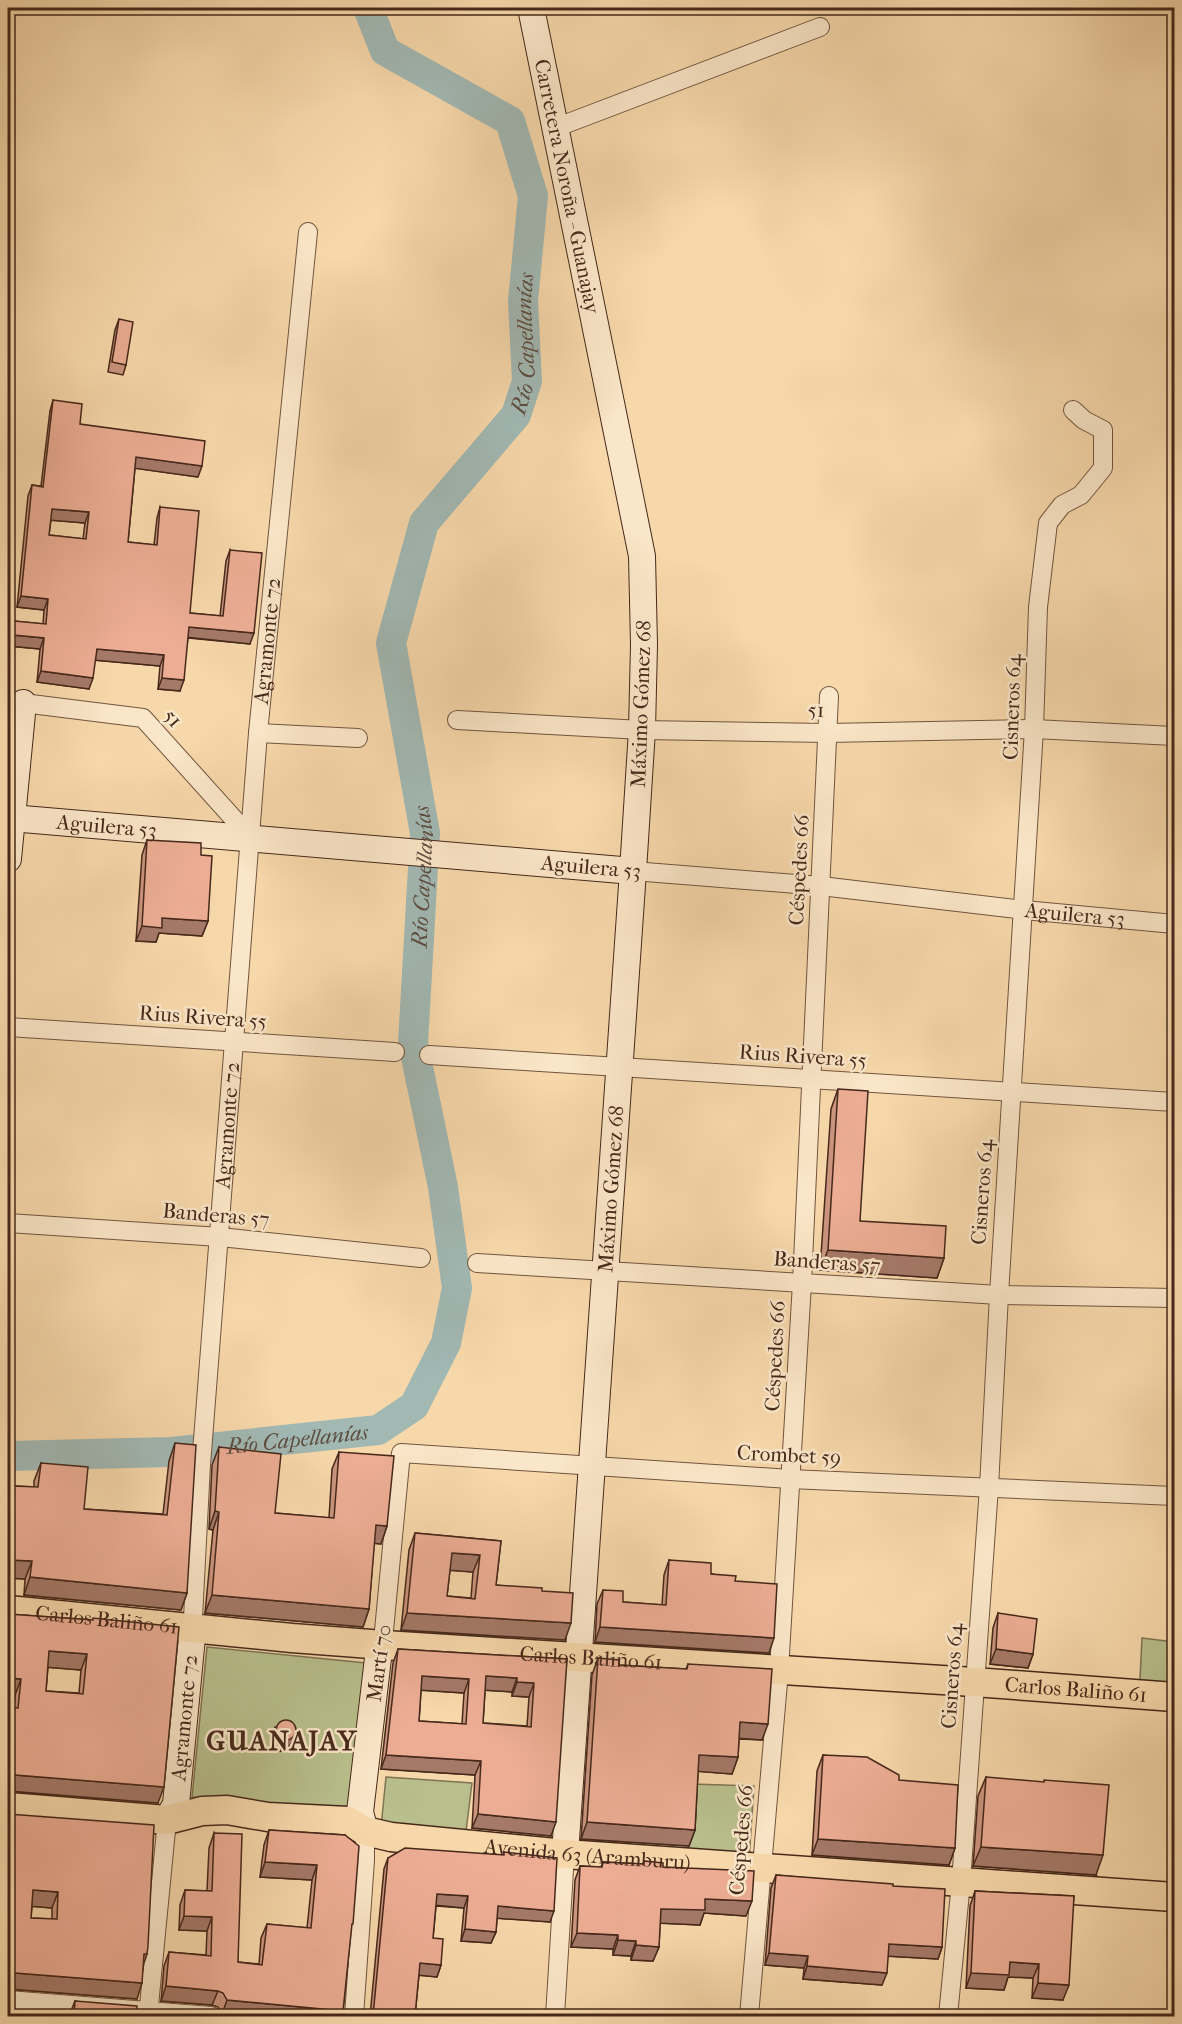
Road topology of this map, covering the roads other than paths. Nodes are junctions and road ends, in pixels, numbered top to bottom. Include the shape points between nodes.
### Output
1 (531, 8) edge
2 (820, 27) dead end
3 (555, 128) junction
4 (308, 232) dead end
5 (604, 364) joint
6 (1073, 410) dead end
7 (829, 696) dead end
8 (23, 703) joint
9 (457, 720) dead end
10 (1034, 729) junction
11 (642, 730) junction
12 (258, 733) junction
13 (829, 733) junction
14 (1174, 736) edge
15 (358, 738) dead end
16 (9, 818) edge
17 (251, 838) junction
18 (8, 859) edge
19 (633, 871) junction
20 (821, 885) junction
21 (1024, 910) junction
22 (1174, 924) edge
23 (8, 1027) edge
24 (234, 1042) junction
25 (395, 1052) dead end
26 (429, 1055) dead end
27 (620, 1067) junction
28 (810, 1079) junction
29 (1011, 1092) junction
30 (1174, 1102) edge
31 (8, 1223) edge
32 (220, 1237) junction
33 (421, 1258) dead end
34 (477, 1263) dead end
35 (606, 1271) junction
36 (802, 1283) junction
37 (999, 1295) junction
38 (1174, 1298) edge
39 (401, 1453) joint
40 (593, 1466) junction
41 (790, 1479) junction
42 (989, 1487) junction
43 (1174, 1496) edge
44 (8, 1610) edge
45 (193, 1632) junction
46 (382, 1643) junction
47 (580, 1659) junction
48 (779, 1671) junction
49 (974, 1683) junction
50 (1174, 1697) edge
51 (8, 1807) edge
52 (181, 1812) junction
53 (364, 1831) junction
54 (565, 1854) junction
55 (762, 1868) junction
56 (961, 1882) junction
57 (1174, 1897) edge
58 (8, 2000) edge
59 (148, 2014) edge
60 (211, 2016) edge
61 (354, 2016) edge
62 (555, 2016) edge
63 (749, 2016) edge
64 (948, 2016) edge

1 - 3 street, Carretera Noroña - Guanajay
2 - 3 street
3 - 5 street, Carretera Noroña - Guanajay
4 - 12 street, Agramonte 72
5 - 11 street, Máximo Gómez 68 via 642,556
6 - 10 street, Cisneros 64 via 1104,430 1104,468 1081,495 1062,505 1048,524 1038,607
7 - 13 street, Céspedes 66
8 - 16 street
8 - 17 street, 51 via 143,718
9 - 11 street, 51
10 - 13 street, 51
10 - 14 street, 51
10 - 21 street, Cisneros 64
11 - 13 street, 51
11 - 19 street, Máximo Gómez 68
12 - 15 street
12 - 17 street, Agramonte 72
13 - 20 street, Céspedes 66
16 - 17 street, Aguilera 53
16 - 18 street
17 - 19 street, Aguilera 53
17 - 24 street, Agramonte 72
19 - 20 street, Aguilera 53
19 - 27 street, Máximo Gómez 68
20 - 21 street, Aguilera 53
20 - 28 street, Céspedes 66
21 - 22 street, Aguilera 53
21 - 29 street, Cisneros 64
23 - 24 street, Rius Rivera 55
24 - 25 street, Rius Rivera 55
24 - 32 street, Agramonte 72
26 - 27 street, Rius Rivera 55
27 - 28 street, Rius Rivera 55
27 - 35 street, Máximo Gómez 68
28 - 29 street, Rius Rivera 55
28 - 36 street, Céspedes 66
29 - 30 street, Rius Rivera 55
29 - 37 street, Cisneros 64
31 - 32 street, Banderas 57
32 - 33 street, Banderas 57
32 - 45 street, Agramonte 72 via 201,1465
34 - 35 street, Banderas 57
35 - 36 street, Banderas 57
35 - 40 street, Máximo Gómez 68
36 - 37 street, Banderas 57
36 - 41 street, Céspedes 66
37 - 38 street, Banderas 57
37 - 42 street, Cisneros 64
39 - 40 street, Crombet 59
39 - 46 street, Martí 70
40 - 41 street, Crombet 59
40 - 47 street, Máximo Gómez 68
41 - 42 street, Crombet 59
41 - 48 street, Céspedes 66
42 - 43 street, Crombet 59
42 - 49 street, Cisneros 64
44 - 45 main road, Carlos Baliño 61
45 - 46 main road, Carlos Baliño 61
45 - 52 street, Agramonte 72
46 - 47 main road, Carlos Baliño 61
46 - 53 street, Martí 70 via 360,1812
47 - 48 main road, Carlos Baliño 61
47 - 54 street, Máximo Gómez 68
48 - 49 main road, Carlos Baliño 61
48 - 55 street, Céspedes 66
49 - 50 main road, Carlos Baliño 61
49 - 56 street, Cisneros 64
51 - 52 main road, Avenida 63 (Aramburu)
52 - 53 main road, Avenida 63 (Aramburu) via 227,1810 268,1817 348,1821
52 - 59 street, Agramonte 72
53 - 54 main road, Avenida 63 (Aramburu)
53 - 61 street, Martí 70
54 - 55 main road, Avenida 63 (Aramburu)
54 - 62 street, Máximo Gómez 68
55 - 56 main road, Avenida 63 (Aramburu)
55 - 63 street, Céspedes 66
56 - 57 main road, Avenida 63 (Aramburu)
56 - 64 street, Cisneros 64
58 - 59 street
59 - 60 street

